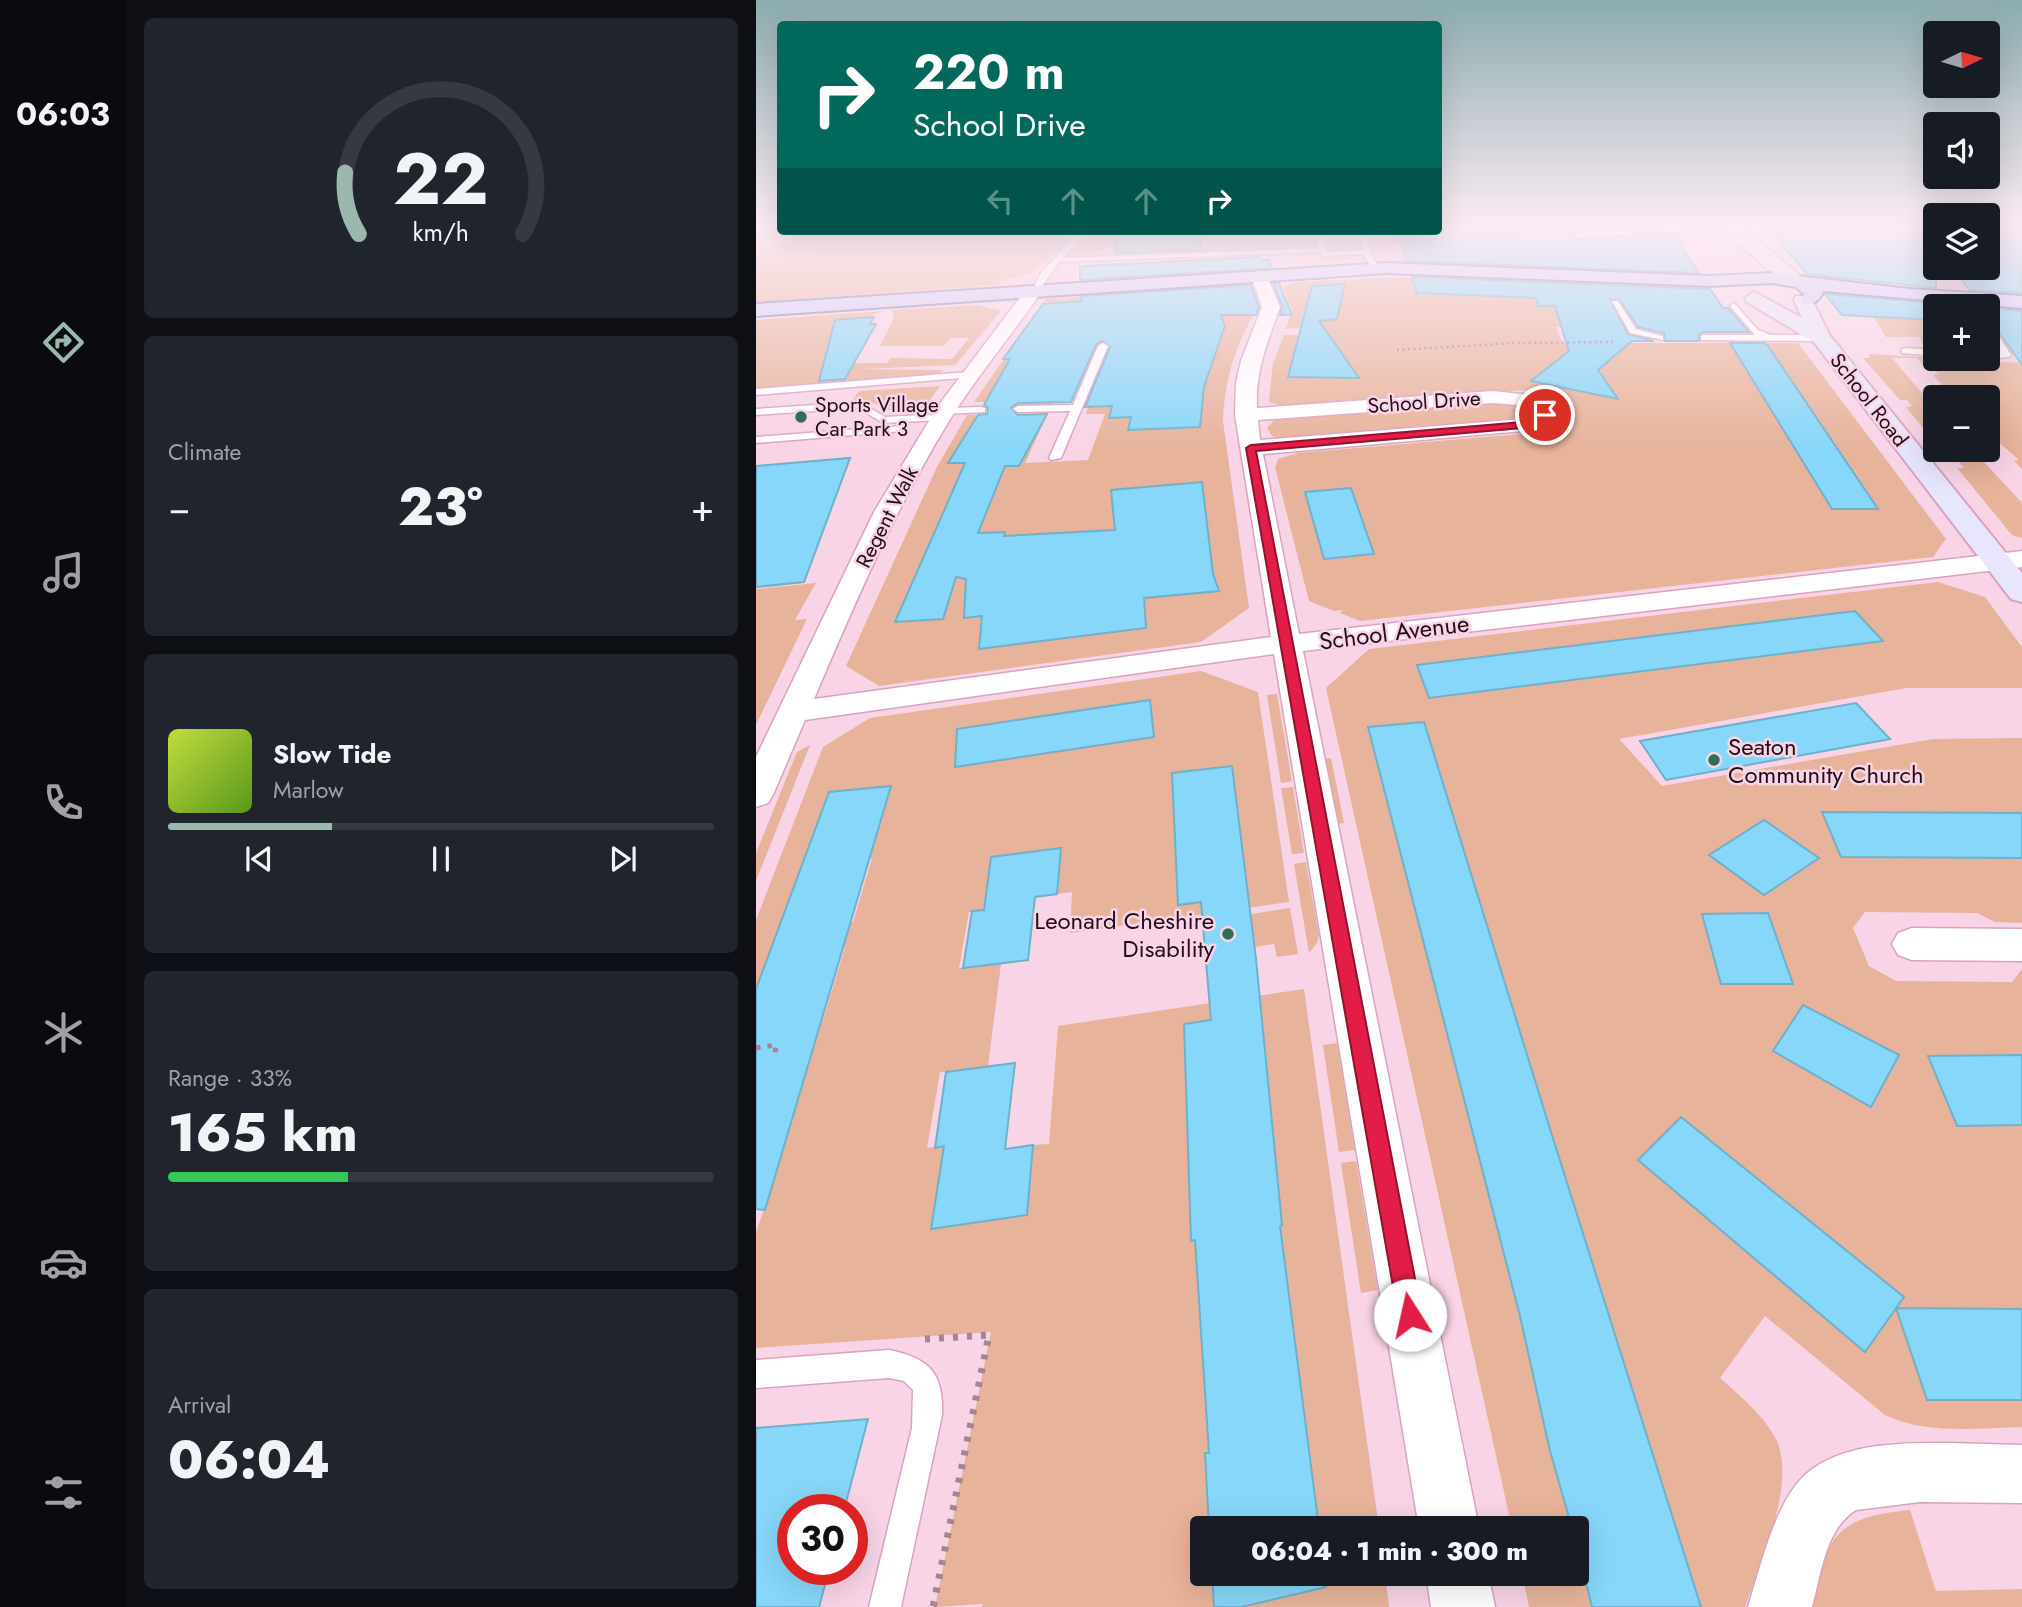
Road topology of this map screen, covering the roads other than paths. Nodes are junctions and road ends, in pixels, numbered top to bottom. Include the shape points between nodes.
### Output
1 (902, 300) edge
2 (1027, 300) edge
3 (1268, 300) edge
4 (1747, 300) edge
5 (1760, 300) edge
6 (1806, 300) edge
7 (2000, 302) edge
8 (2022, 302) edge
9 (1615, 303) dead end
10 (756, 310) edge
11 (1657, 338) road end
12 (1704, 338) dead end
13 (1770, 338) junction
14 (1821, 338) junction
15 (1103, 346) dead end
16 (1905, 351) dead end
17 (1923, 352) edge
18 (969, 375) junction
19 (756, 393) edge
20 (1077, 408) junction
21 (1018, 409) dead end
22 (981, 410) dead end
23 (756, 412) edge
24 (940, 418) junction
25 (1248, 432) junction
26 (756, 440) edge
27 (1055, 458) dead end
28 (2009, 561) edge
29 (2022, 593) edge
30 (1285, 644) junction
31 (793, 712) junction
32 (756, 795) edge
33 (1912, 944) dead end
34 (2022, 945) edge
35 (756, 1374) edge
36 (2022, 1474) edge
37 (1447, 1516) edge
38 (1459, 1586) edge
39 (885, 1607) edge
40 (1463, 1607) edge
41 (1780, 1607) edge

1 - 10 main road
2 - 18 street, Regent Walk
3 - 25 street via 1271,307 1246,383
4 - 13 lane via 1755,332
5 - 14 street, School Road
6 - 14 street, School Road
7 - 8 main road
9 - 11 lane via 1633,331
12 - 13 lane
13 - 14 lane
14 - 28 street, School Road
15 - 20 lane
16 - 17 lane
18 - 19 lane
18 - 24 street, Regent Walk
20 - 21 lane
20 - 27 lane
22 - 24 lane
23 - 24 lane via 851,404 869,409 883,420
24 - 26 lane
24 - 31 street, Regent Walk via 898,493
25 - 25 street, School Drive via 1523,425 1538,422 1545,407 1534,400 1504,396
25 - 30 street
28 - 29 street, School Road
28 - 30 street, School Avenue
30 - 31 street, School Avenue
30 - 37 street
31 - 32 street, Regent Walk
33 - 34 street
35 - 39 lane via 888,1364 908,1367 924,1377 930,1398 926,1428
36 - 41 street via 1902,1474 1843,1484 1826,1495 1810,1519
38 - 40 street

